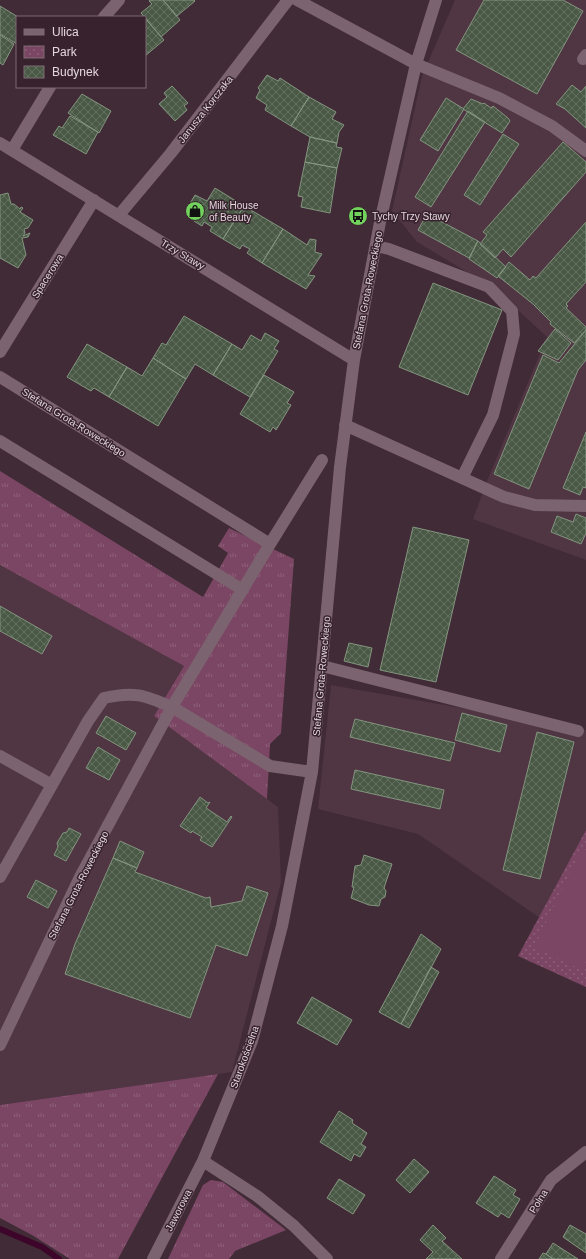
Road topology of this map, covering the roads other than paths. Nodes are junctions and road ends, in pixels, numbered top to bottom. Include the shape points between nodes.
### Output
1 (118, 0) edge
2 (288, 0) edge
3 (298, 0) edge
4 (436, 0) edge
5 (105, 16) edge
6 (416, 64) junction
7 (49, 88) edge
8 (0, 142) edge
9 (12, 150) junction
10 (586, 151) edge
11 (94, 200) junction
12 (119, 215) junction
13 (376, 246) junction
14 (0, 352) edge
15 (354, 360) junction
16 (0, 377) edge
17 (345, 425) junction
18 (0, 441) edge
19 (322, 460) dead end
20 (462, 478) junction
21 (586, 506) edge
22 (270, 544) junction
23 (243, 590) junction
24 (322, 666) junction
25 (172, 707) junction
26 (578, 731) dead end
27 (0, 756) edge
28 (312, 772) junction
29 (52, 785) junction
30 (0, 877) edge
31 (0, 1045) edge
32 (586, 1152) edge
33 (204, 1161) junction
34 (153, 1259) edge
35 (327, 1259) edge
36 (501, 1259) edge

1 - 5 street
2 - 12 street, Janusza Korczaka via 175,147
3 - 6 street
4 - 6 street, Stefana Grota-Roweckiego
6 - 10 street via 499,98 552,126
6 - 13 street, Stefana Grota-Roweckiego
7 - 9 street
8 - 9 street, Trzy Stawy
9 - 11 street, Trzy Stawy
11 - 12 street, Trzy Stawy
11 - 14 street, Spacerowa
12 - 15 street, Trzy Stawy
13 - 15 street, Stefana Grota-Roweckiego
13 - 20 street via 488,287 512,311 514,334 493,414
15 - 17 street, Stefana Grota-Roweckiego
16 - 22 street, Stefana Grota-Roweckiego
17 - 20 street
17 - 24 street, Stefana Grota-Roweckiego
18 - 23 street
19 - 22 street, Stefana Grota-Roweckiego
20 - 21 street via 504,497 535,505
22 - 23 street, Stefana Grota-Roweckiego
23 - 25 street, Stefana Grota-Roweckiego
24 - 26 street
24 - 28 street, Stefana Grota-Roweckiego
25 - 28 street via 270,766
25 - 29 street via 145,696 124,694 104,698
25 - 31 street, Stefana Grota-Roweckiego via 80,876
27 - 29 street
28 - 33 street, Starokościelna via 282,926 252,1041
29 - 30 street
32 - 36 street, Polna via 551,1180
33 - 34 street, Jaworowa
33 - 35 street via 257,1196 294,1226

